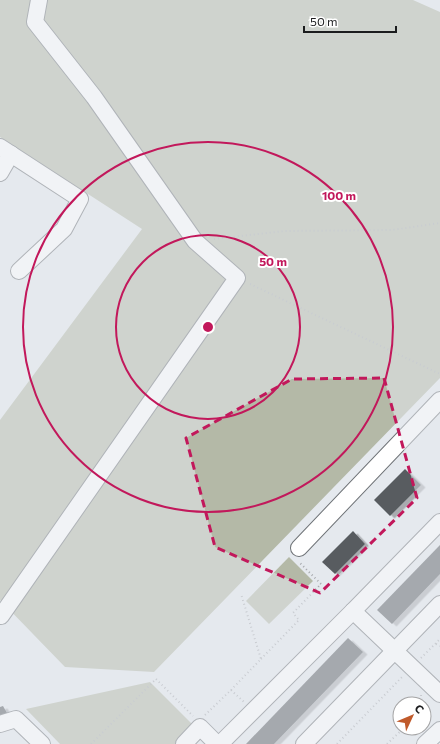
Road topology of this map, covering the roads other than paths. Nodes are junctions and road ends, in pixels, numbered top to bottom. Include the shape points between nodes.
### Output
1 (39, 0) edge
2 (6, 150) edge
3 (0, 173) edge
4 (19, 271) dead end
5 (440, 400) edge
6 (440, 522) edge
7 (297, 553) road end
8 (440, 604) edge
9 (353, 611) junction
10 (1, 616) dead end
11 (395, 651) junction
12 (440, 694) edge
13 (0, 724) edge
14 (440, 730) edge
15 (42, 744) edge
16 (184, 744) edge
17 (218, 744) edge
18 (304, 744) edge
19 (426, 744) edge

1 - 10 street via 35,22 94,98 195,241 237,278
2 - 3 street
2 - 4 street via 80,199 64,229
5 - 7 street
6 - 9 street
8 - 11 street
9 - 11 street
9 - 17 street
11 - 12 street
11 - 18 street
13 - 15 street via 16,719
14 - 19 street
16 - 17 street via 200,727

